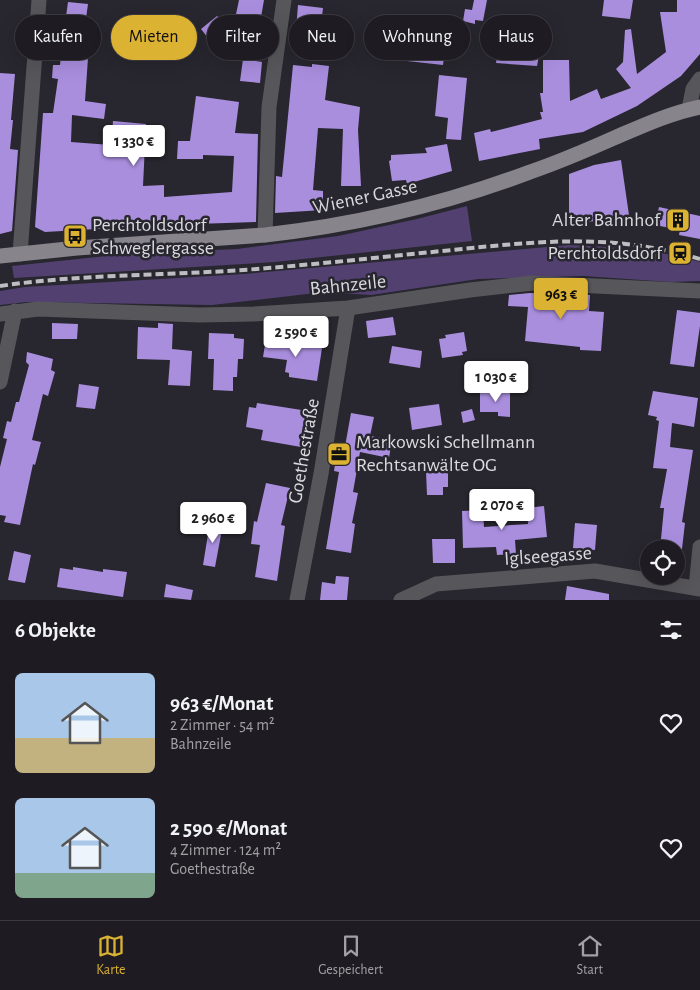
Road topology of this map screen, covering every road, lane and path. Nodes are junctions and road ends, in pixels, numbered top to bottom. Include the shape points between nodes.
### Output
1 (39, 0) edge
2 (284, 0) edge
3 (700, 79) edge
4 (694, 108) edge
5 (265, 235) junction
6 (20, 254) junction
7 (0, 256) edge
8 (700, 291) edge
9 (348, 308) junction
10 (15, 311) junction
11 (0, 314) edge
12 (0, 382) edge
13 (700, 547) edge
14 (698, 588) edge
15 (297, 600) edge
16 (401, 600) edge

1 - 6 street
2 - 5 street via 269,107
3 - 4 street, Wiener Gasse via 693,89
4 - 5 main road, Wiener Gasse via 660,118 530,173 434,203 340,224
5 - 6 main road, Wiener Gasse
6 - 7 main road, Wiener Gasse
8 - 9 street, Bahnzeile via 532,283
9 - 10 street, Bahnzeile via 200,315
9 - 15 street, Goethestraße
10 - 11 street, Bahnzeile
10 - 12 street
13 - 14 street
14 - 16 street, Iglseegasse via 596,572 436,584

